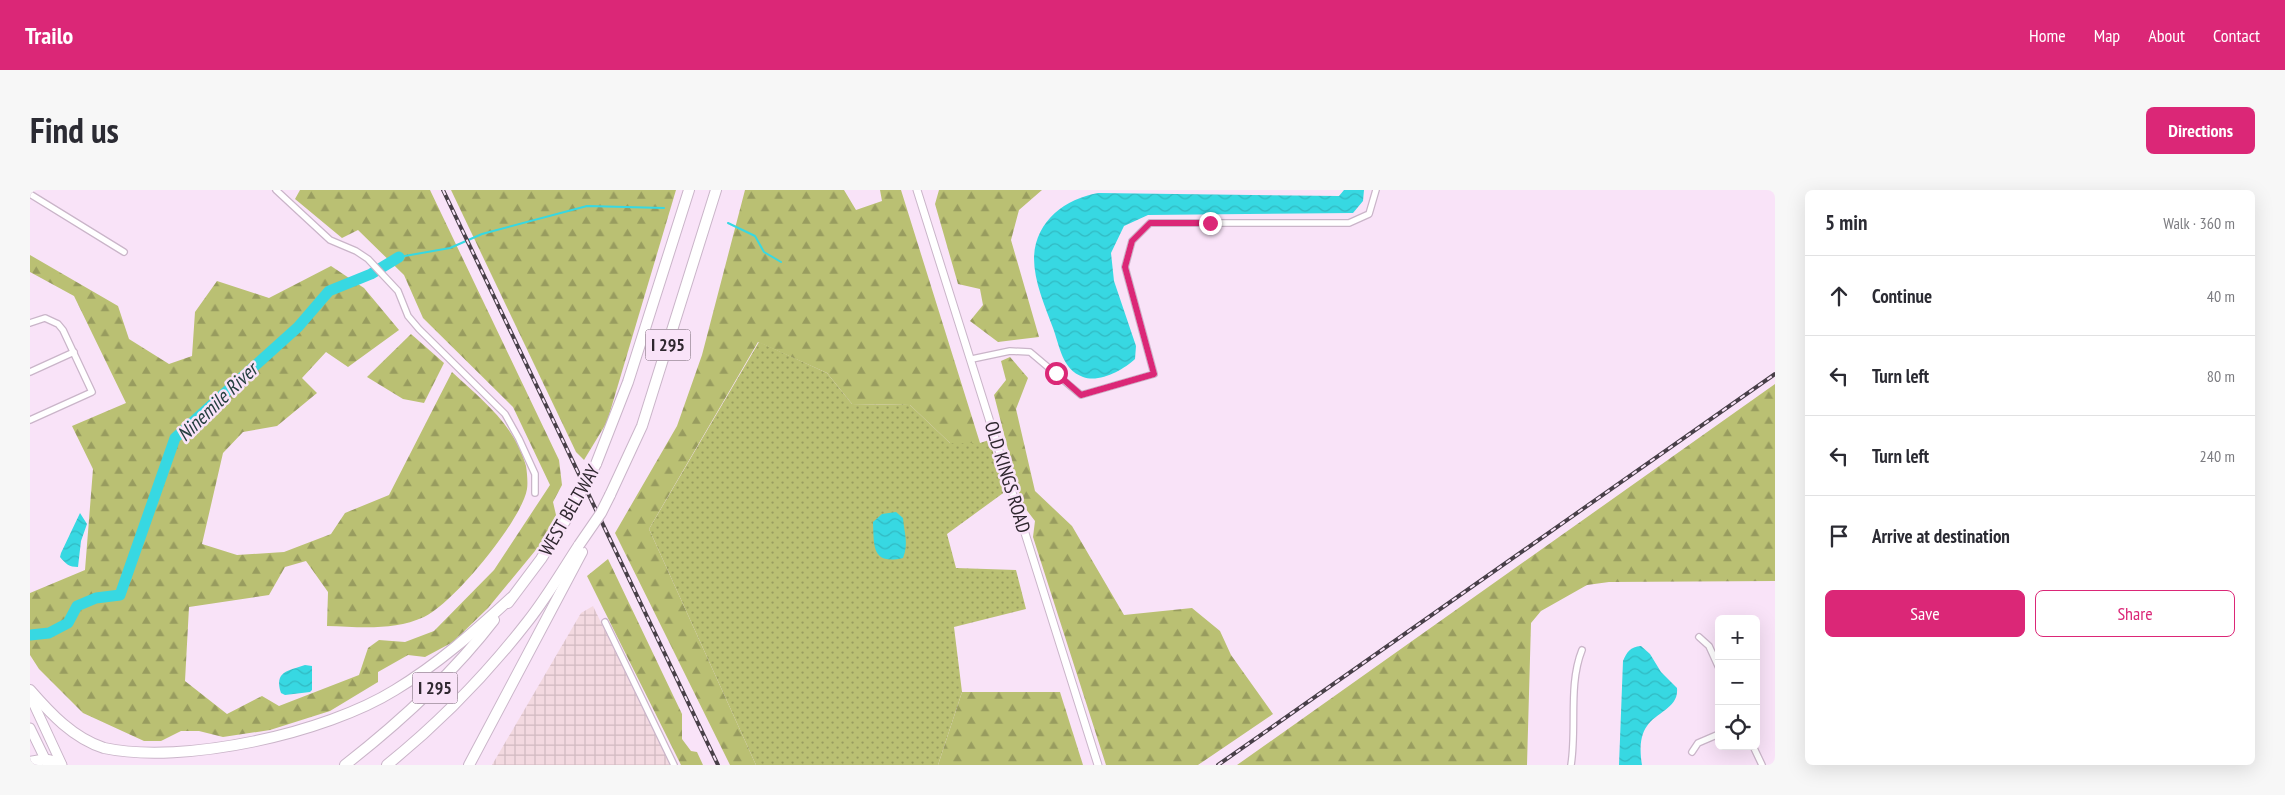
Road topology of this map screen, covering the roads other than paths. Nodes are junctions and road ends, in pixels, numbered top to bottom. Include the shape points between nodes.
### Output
1 (276, 190) edge
2 (689, 190) edge
3 (716, 190) edge
4 (917, 190) edge
5 (1376, 190) edge
6 (30, 194) edge
7 (124, 252) dead end
8 (30, 323) edge
9 (74, 352) junction
10 (972, 359) junction
11 (30, 372) edge
12 (30, 420) edge
13 (534, 493) dead end
14 (580, 548) junction
15 (511, 598) junction
16 (605, 622) dead end
17 (1699, 637) dead end
18 (1582, 650) dead end
19 (1715, 660) edge
20 (30, 690) edge
21 (30, 696) edge
22 (30, 728) edge
23 (1715, 736) edge
24 (1755, 750) edge
25 (1692, 752) dead end
26 (30, 762) edge
27 (46, 762) edge
28 (61, 765) edge
29 (345, 765) edge
30 (387, 765) edge
31 (469, 765) edge
32 (674, 765) edge
33 (1098, 765) edge
34 (1571, 765) edge
35 (1762, 765) edge

1 - 13 street via 325,236 368,259 391,281 418,329 505,414 534,474
2 - 15 highway, WEST BELTWAY / I 295, bridge via 628,382 596,464 541,559
3 - 14 highway, WEST BELTWAY / I 295, bridge via 642,426 601,513
4 - 10 street, OLD KINGS ROAD
5 - 10 street via 1368,214 1349,223 1150,223 1132,241 1125,267 1154,374 1081,395 1030,352 1010,351
6 - 7 street
8 - 9 street via 45,318 52,320 63,330
9 - 11 street
9 - 12 street via 92,392
10 - 33 street, OLD KINGS ROAD
14 - 30 highway, WEST BELTWAY / I 295 via 498,658 442,716
14 - 31 highway
15 - 20 highway via 470,636 394,691 348,715 305,731 229,749 146,755 102,747 70,730
15 - 29 highway, WEST BELTWAY / I 295 via 479,640 435,688
16 - 32 street
17 - 19 street via 1709,646
18 - 34 street via 1576,666
21 - 28 highway
22 - 27 highway
23 - 25 street via 1698,743
24 - 35 street
26 - 27 highway
27 - 28 highway via 53,760

